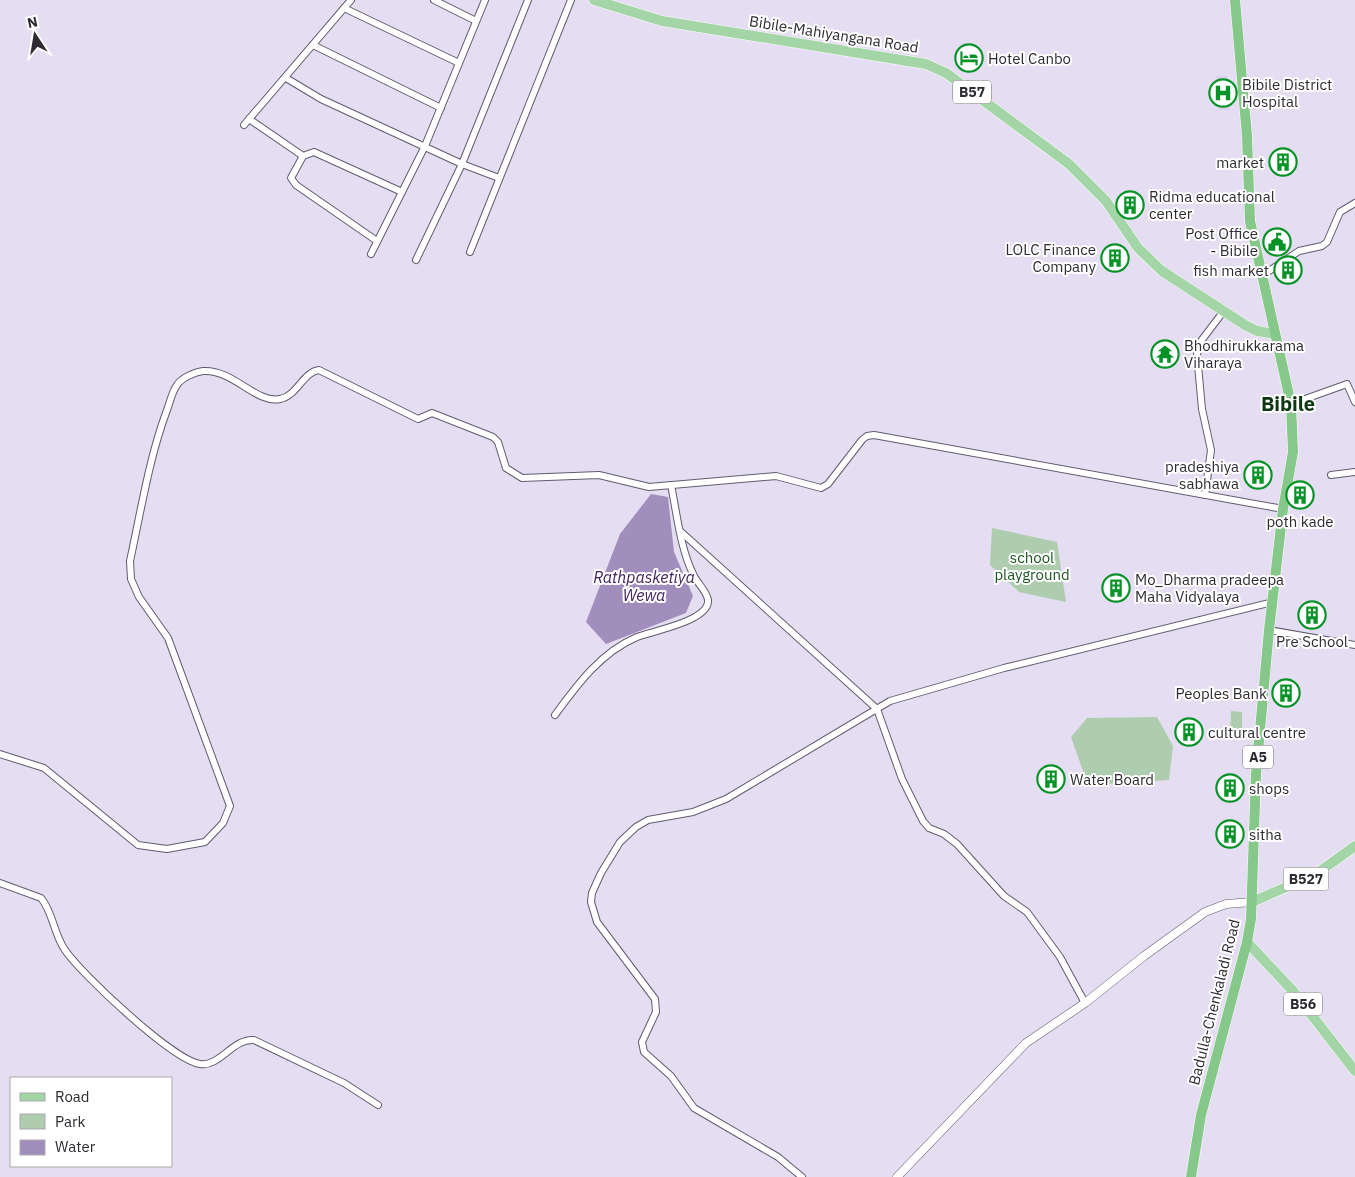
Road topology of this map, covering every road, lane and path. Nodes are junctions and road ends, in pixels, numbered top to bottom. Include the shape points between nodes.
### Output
1 (351, 0) edge
2 (434, 0) edge
3 (485, 0) edge
4 (528, 0) edge
5 (571, 0) edge
6 (594, 0) edge
7 (1235, 0) edge
8 (607, 2) edge
9 (344, 8) junction
10 (476, 21) junction
11 (313, 45) junction
12 (459, 63) junction
13 (286, 78) junction
14 (441, 108) junction
15 (425, 146) junction
16 (303, 156) junction
17 (462, 164) junction
18 (499, 178) junction
19 (402, 192) junction
20 (1355, 203) edge
21 (377, 241) junction
22 (470, 252) dead end
23 (371, 254) dead end
24 (416, 260) dead end
25 (1263, 275) junction
26 (1223, 312) junction
27 (1274, 334) junction
28 (1355, 402) edge
29 (1291, 404) junction
30 (1355, 472) edge
31 (1331, 475) dead end
32 (671, 485) junction
33 (1205, 494) junction
34 (1283, 509) junction
35 (680, 531) junction
36 (1273, 602) junction
37 (1268, 630) junction
38 (1355, 645) edge
39 (876, 708) junction
40 (555, 715) dead end
41 (0, 754) edge
42 (1355, 846) edge
43 (0, 883) edge
44 (1252, 902) junction
45 (1247, 942) junction
46 (1085, 1003) junction
47 (1355, 1071) edge
48 (378, 1105) dead end
49 (802, 1177) edge
50 (897, 1177) edge
51 (1191, 1177) edge

1 - 9 street
2 - 10 street
3 - 10 street
4 - 17 street
5 - 18 street
6 - 8 main road, Bibile-Mahiyangana Road / B57
7 - 25 highway, Badulla-Chenkaladi Road / A5 via 1250,221
8 - 26 main road, Bibile-Mahiyangana Road / B57 via 662,21 926,64 946,73 1069,164 1106,201 1151,262
9 - 11 street
9 - 12 street
10 - 12 street
11 - 13 street
11 - 14 street
12 - 14 street
13 - 15 street via 321,99
13 - 16 street via 247,122
14 - 15 street
15 - 17 street
15 - 19 street
16 - 19 street via 314,152 325,156
16 - 21 street via 291,178 296,185
17 - 18 street
17 - 24 street
18 - 22 street
19 - 21 street
20 - 25 street via 1340,212 1327,242 1322,246 1299,251
21 - 23 street
25 - 27 highway, Badulla-Chenkaladi Road / A5
26 - 27 main road, Bibile-Mahiyangana Road / B57 via 1257,331
26 - 33 street via 1201,341 1197,354 1202,409 1211,450
27 - 29 highway, Badulla-Chenkaladi Road / A5
28 - 29 street via 1347,384
29 - 34 highway, Badulla-Chenkaladi Road / A5 via 1293,452
30 - 31 street
32 - 33 street via 776,476 822,488 862,440 874,435
32 - 35 street
32 - 41 street via 649,487 599,475 522,478 506,468 498,442 493,437 432,413 418,419 319,370 313,371 283,399 272,400 227,375 204,371 189,376 177,384 157,437 130,561 131,579 139,597 168,638 230,806 223,823 205,842 167,849 138,845 44,768
33 - 34 street
34 - 36 highway, Badulla-Chenkaladi Road / A5
35 - 39 street
35 - 40 street via 693,575 708,598 705,611 684,623 637,637 615,648 579,683
36 - 37 highway, Badulla-Chenkaladi Road / A5
36 - 39 street via 1004,668 890,701
37 - 38 street
37 - 44 highway, Badulla-Chenkaladi Road / A5 via 1256,774
39 - 46 street via 902,778 923,821 957,844 1004,896 1027,912 1060,957
39 - 49 street via 726,799 693,812 648,820 636,827 620,842 592,893 591,902 597,922 655,1000 656,1012 642,1042 644,1052 671,1076 694,1108 778,1157
42 - 44 main road, B527 via 1316,874
43 - 48 street via 41,898 64,950 76,964 105,995 181,1057 208,1064 241,1041 254,1040 344,1083
44 - 45 highway, Badulla-Chenkaladi Road / A5
44 - 46 street via 1226,904 1205,912
45 - 47 main road, B56 via 1278,973
45 - 51 highway, Badulla-Chenkaladi Road / A5 via 1201,1115
46 - 50 street via 1026,1043

